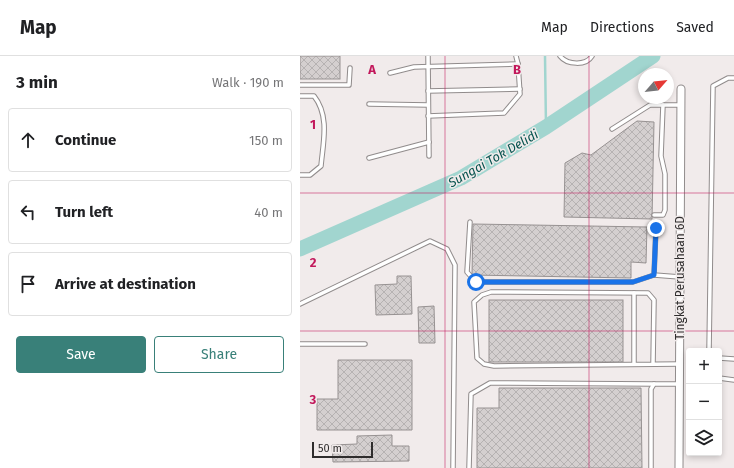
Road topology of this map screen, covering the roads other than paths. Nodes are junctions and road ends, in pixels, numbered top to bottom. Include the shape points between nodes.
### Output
1 (428, 56) edge
2 (516, 56) edge
3 (560, 56) edge
4 (592, 56) edge
5 (518, 64) junction
6 (428, 67) junction
7 (350, 68) dead end
8 (390, 73) dead end
9 (734, 78) edge
10 (300, 85) edge
11 (520, 89) junction
12 (681, 89) dead end
13 (428, 91) junction
14 (300, 96) edge
15 (369, 104) dead end
16 (428, 105) junction
17 (663, 105) junction
18 (680, 105) junction
19 (428, 116) junction
20 (612, 129) dead end
21 (428, 142) junction
22 (429, 156) dead end
23 (369, 158) dead end
24 (300, 175) edge
25 (654, 215) dead end
26 (470, 222) dead end
27 (656, 228) dead end
28 (654, 275) junction
29 (680, 277) junction
30 (634, 293) junction
31 (300, 304) edge
32 (300, 344) edge
33 (365, 344) dead end
34 (709, 348) edge
35 (722, 358) edge
36 (734, 359) edge
37 (634, 363) junction
38 (653, 364) junction
39 (680, 364) junction
40 (722, 378) edge
41 (734, 380) edge
42 (654, 384) junction
43 (679, 384) junction
44 (453, 468) edge
45 (469, 468) edge
46 (651, 468) edge
47 (679, 468) edge

1 - 6 lane
2 - 5 lane
3 - 4 lane via 569,63 582,63
5 - 6 lane
5 - 11 lane
6 - 8 lane via 414,67
6 - 13 lane
7 - 10 lane via 349,85
9 - 34 lane via 728,78 713,86
11 - 13 lane
11 - 19 lane via 520,94 504,113
12 - 18 street, Tingkat Perusahaan 6D
13 - 16 lane
14 - 24 lane via 314,96 321,104 324,117 321,166 310,174
15 - 16 lane
16 - 19 lane
17 - 18 lane
17 - 20 lane via 650,105
17 - 25 lane via 661,156 666,174 665,210 662,215
18 - 29 street, Tingkat Perusahaan 6D
19 - 21 lane
21 - 22 lane
21 - 23 lane
26 - 28 lane via 467,272 476,282 633,282
27 - 28 lane
28 - 29 lane
29 - 39 street, Tingkat Perusahaan 6D
30 - 37 lane
30 - 37 lane via 491,292 474,302 477,358 484,364 494,366
30 - 38 lane via 648,293 654,300
31 - 44 lane via 430,241 447,249 455,265
32 - 33 lane
35 - 36 lane
37 - 38 lane
38 - 39 lane
39 - 43 street, Tingkat Perusahaan 6D
40 - 41 lane
42 - 43 lane
42 - 45 lane via 490,383 471,394
42 - 46 lane via 651,389
43 - 47 street, Tingkat Perusahaan 6D

